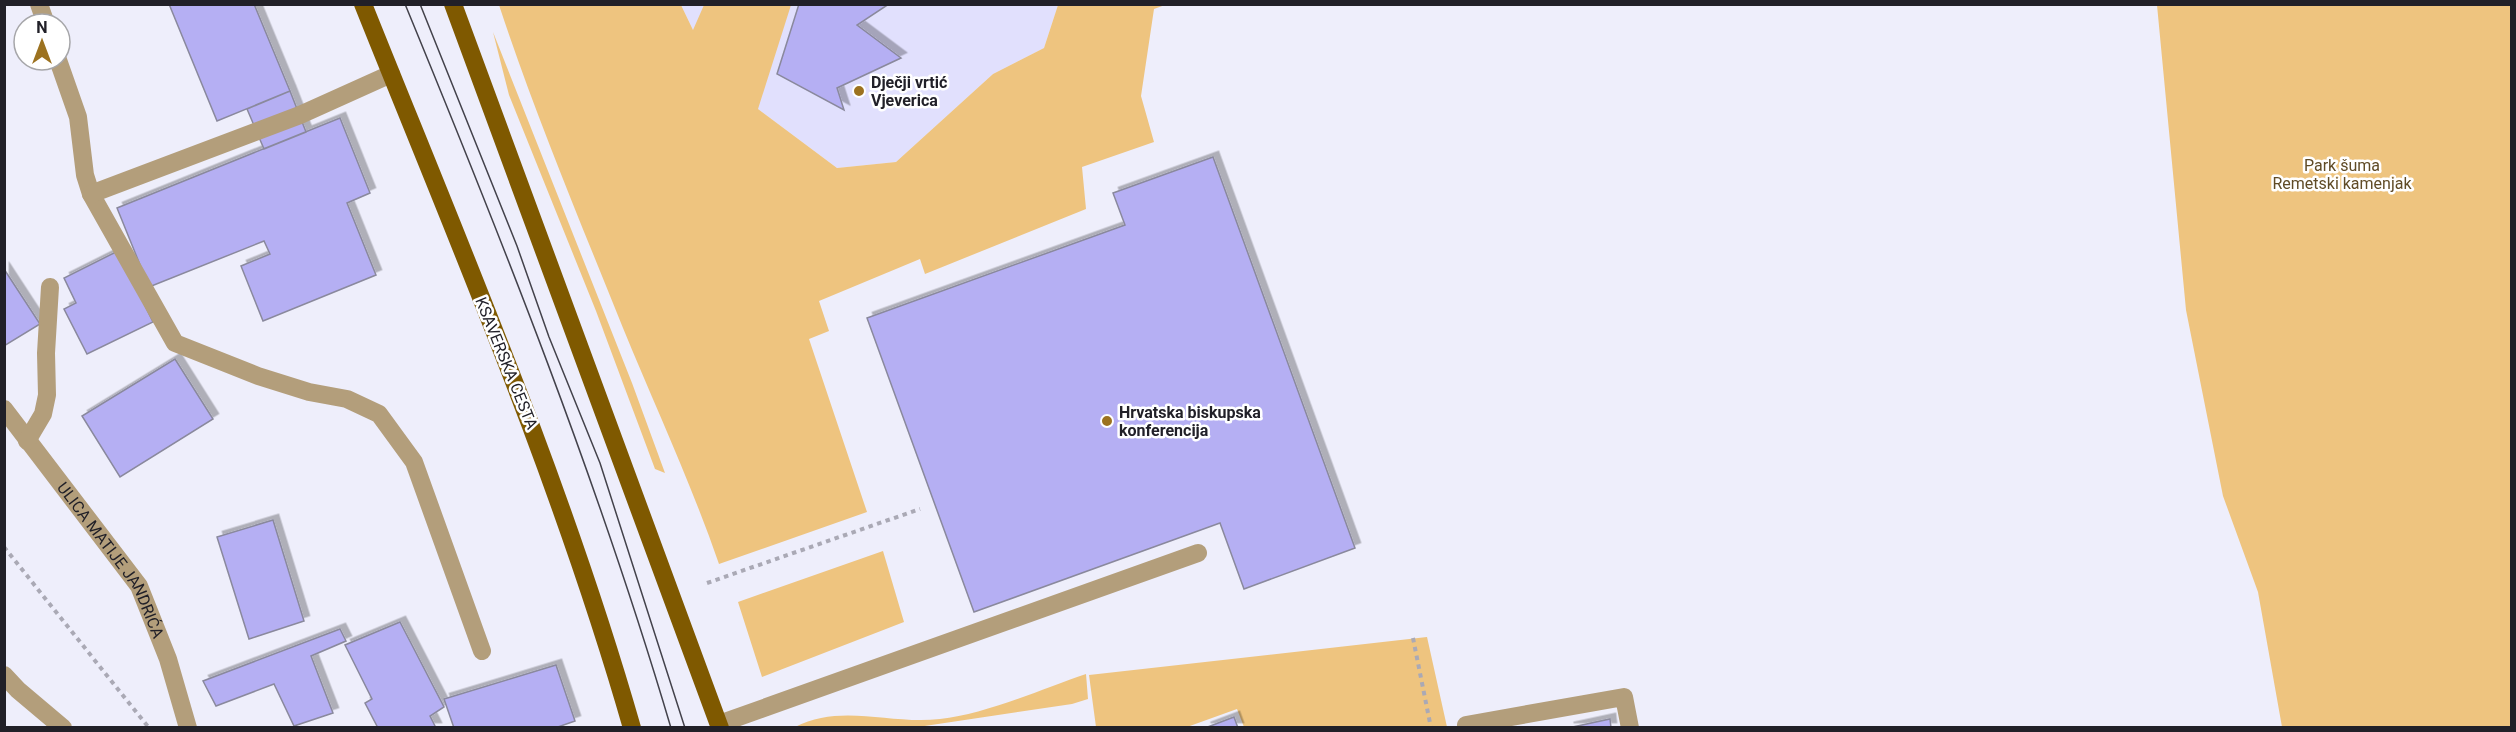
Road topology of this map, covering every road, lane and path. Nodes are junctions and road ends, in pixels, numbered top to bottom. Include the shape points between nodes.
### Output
1 (363, 4) edge
2 (453, 4) edge
3 (62, 72) edge
4 (391, 74) junction
5 (91, 194) junction
6 (50, 287) dead end
7 (4, 409) edge
8 (27, 441) junction
9 (920, 509) dead end
10 (4, 546) edge
11 (1198, 553) dead end
12 (707, 583) dead end
13 (1413, 638) dead end
14 (482, 651) dead end
15 (4, 675) edge
16 (720, 726) edge
17 (63, 728) edge
18 (149, 728) edge
19 (188, 728) edge
20 (632, 728) edge
21 (1431, 728) edge
22 (1467, 728) edge
23 (1630, 728) edge

1 - 4 main road, KSAVERSKA CESTA
2 - 16 main road
3 - 5 street via 78,117
4 - 5 street via 300,116
4 - 20 main road, KSAVERSKA CESTA via 543,454
5 - 14 street via 175,343 258,376 348,399 379,414 414,462
6 - 8 street via 47,395 43,414
7 - 8 street, ULICA MATIJE JANDRIĆA
8 - 19 street, ULICA MATIJE JANDRIĆA via 139,586 168,659
9 - 12 path
10 - 18 path
11 - 16 street
13 - 21 path
15 - 17 street
22 - 23 street via 1466,725 1624,697

